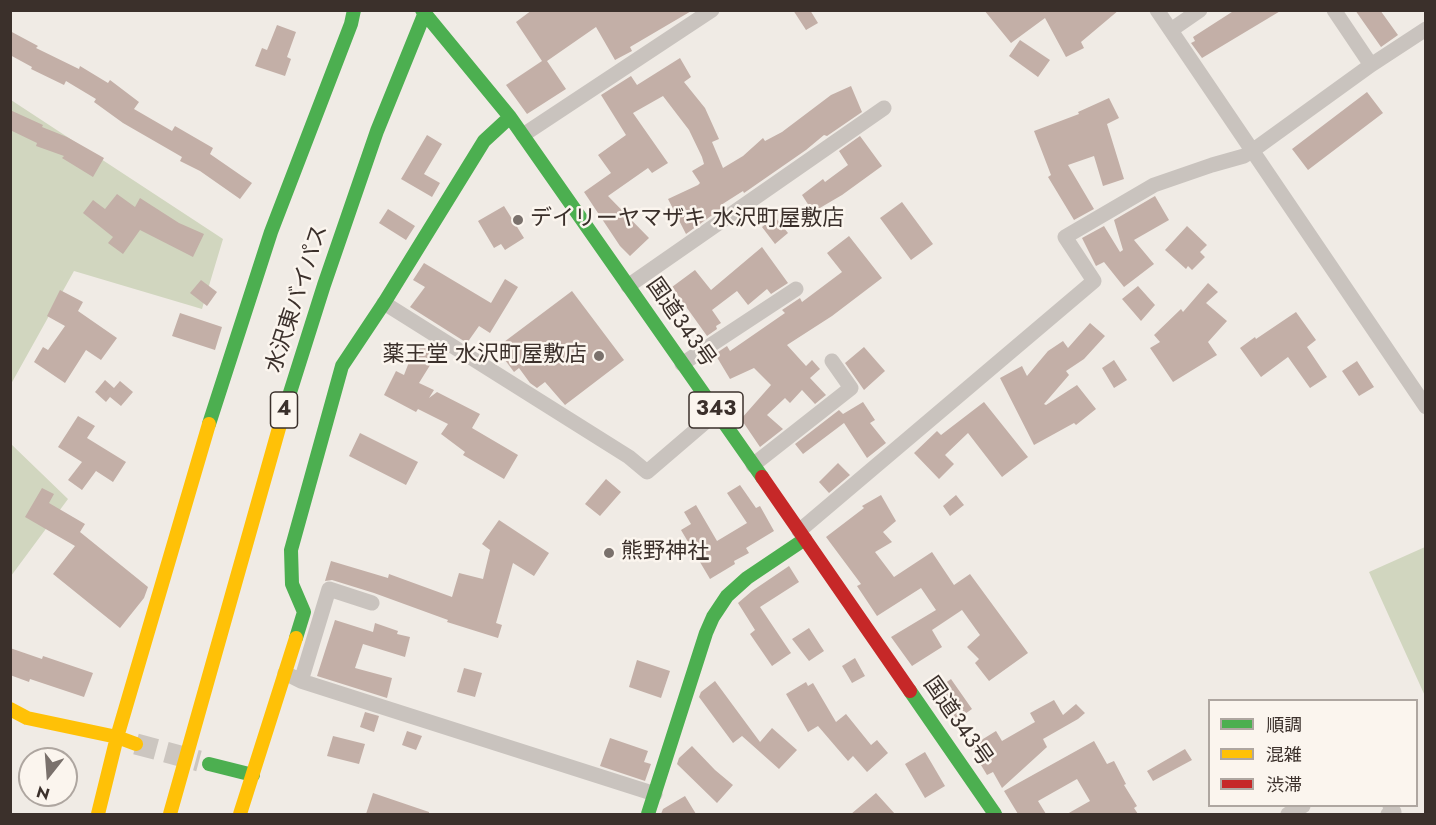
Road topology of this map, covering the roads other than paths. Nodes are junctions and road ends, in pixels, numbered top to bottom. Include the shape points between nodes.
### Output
1 (354, 10) edge
2 (712, 10) edge
3 (1157, 10) edge
4 (1200, 10) edge
5 (1334, 10) edge
6 (424, 12) edge
7 (1425, 29) edge
8 (1171, 30) junction
9 (1371, 65) junction
10 (884, 108) dead end
11 (510, 117) junction
12 (523, 135) junction
13 (1252, 151) junction
14 (628, 286) junction
15 (796, 289) dead end
16 (384, 303) junction
17 (832, 361) dead end
18 (682, 364) junction
19 (1425, 407) edge
20 (717, 412) junction
21 (753, 465) junction
22 (802, 535) junction
23 (372, 603) dead end
24 (285, 673) junction
25 (301, 681) junction
26 (10, 709) edge
27 (117, 737) junction
28 (136, 744) tunnel mouth
29 (209, 764) tunnel mouth
30 (253, 775) junction
31 (655, 794) junction
32 (98, 814) edge
33 (170, 814) edge
34 (240, 814) edge
35 (648, 814) edge
36 (996, 814) edge

1 - 27 main road via 271,232
2 - 12 street
3 - 8 street
4 - 8 street
5 - 9 street
6 - 11 main road, 国道343号 / 343
6 - 33 main road, 水沢東バイパス / 4 via 377,131 324,285 270,458
7 - 9 street
8 - 13 street
9 - 13 street
10 - 14 street
11 - 12 main road, 国道343号 / 343
11 - 16 main road via 484,141
12 - 14 main road, 国道343号 / 343
13 - 19 street
13 - 22 street via 1154,185 1065,237 1094,281
14 - 18 main road, 国道343号 / 343
15 - 18 street
16 - 20 street via 647,472
16 - 24 main road via 342,366 291,550 292,584 304,612
17 - 21 street via 851,388
18 - 20 main road, 国道343号 / 343
20 - 21 main road, 国道343号 / 343
21 - 22 main road, 国道343号 / 343
22 - 31 main road via 727,596 713,617
22 - 36 main road, 国道343号 / 343
23 - 25 street via 328,589
24 - 25 street
24 - 30 main road
25 - 31 street
26 - 27 main road via 27,717
27 - 28 main road
27 - 32 main road
29 - 30 main road
30 - 34 main road
31 - 35 main road

